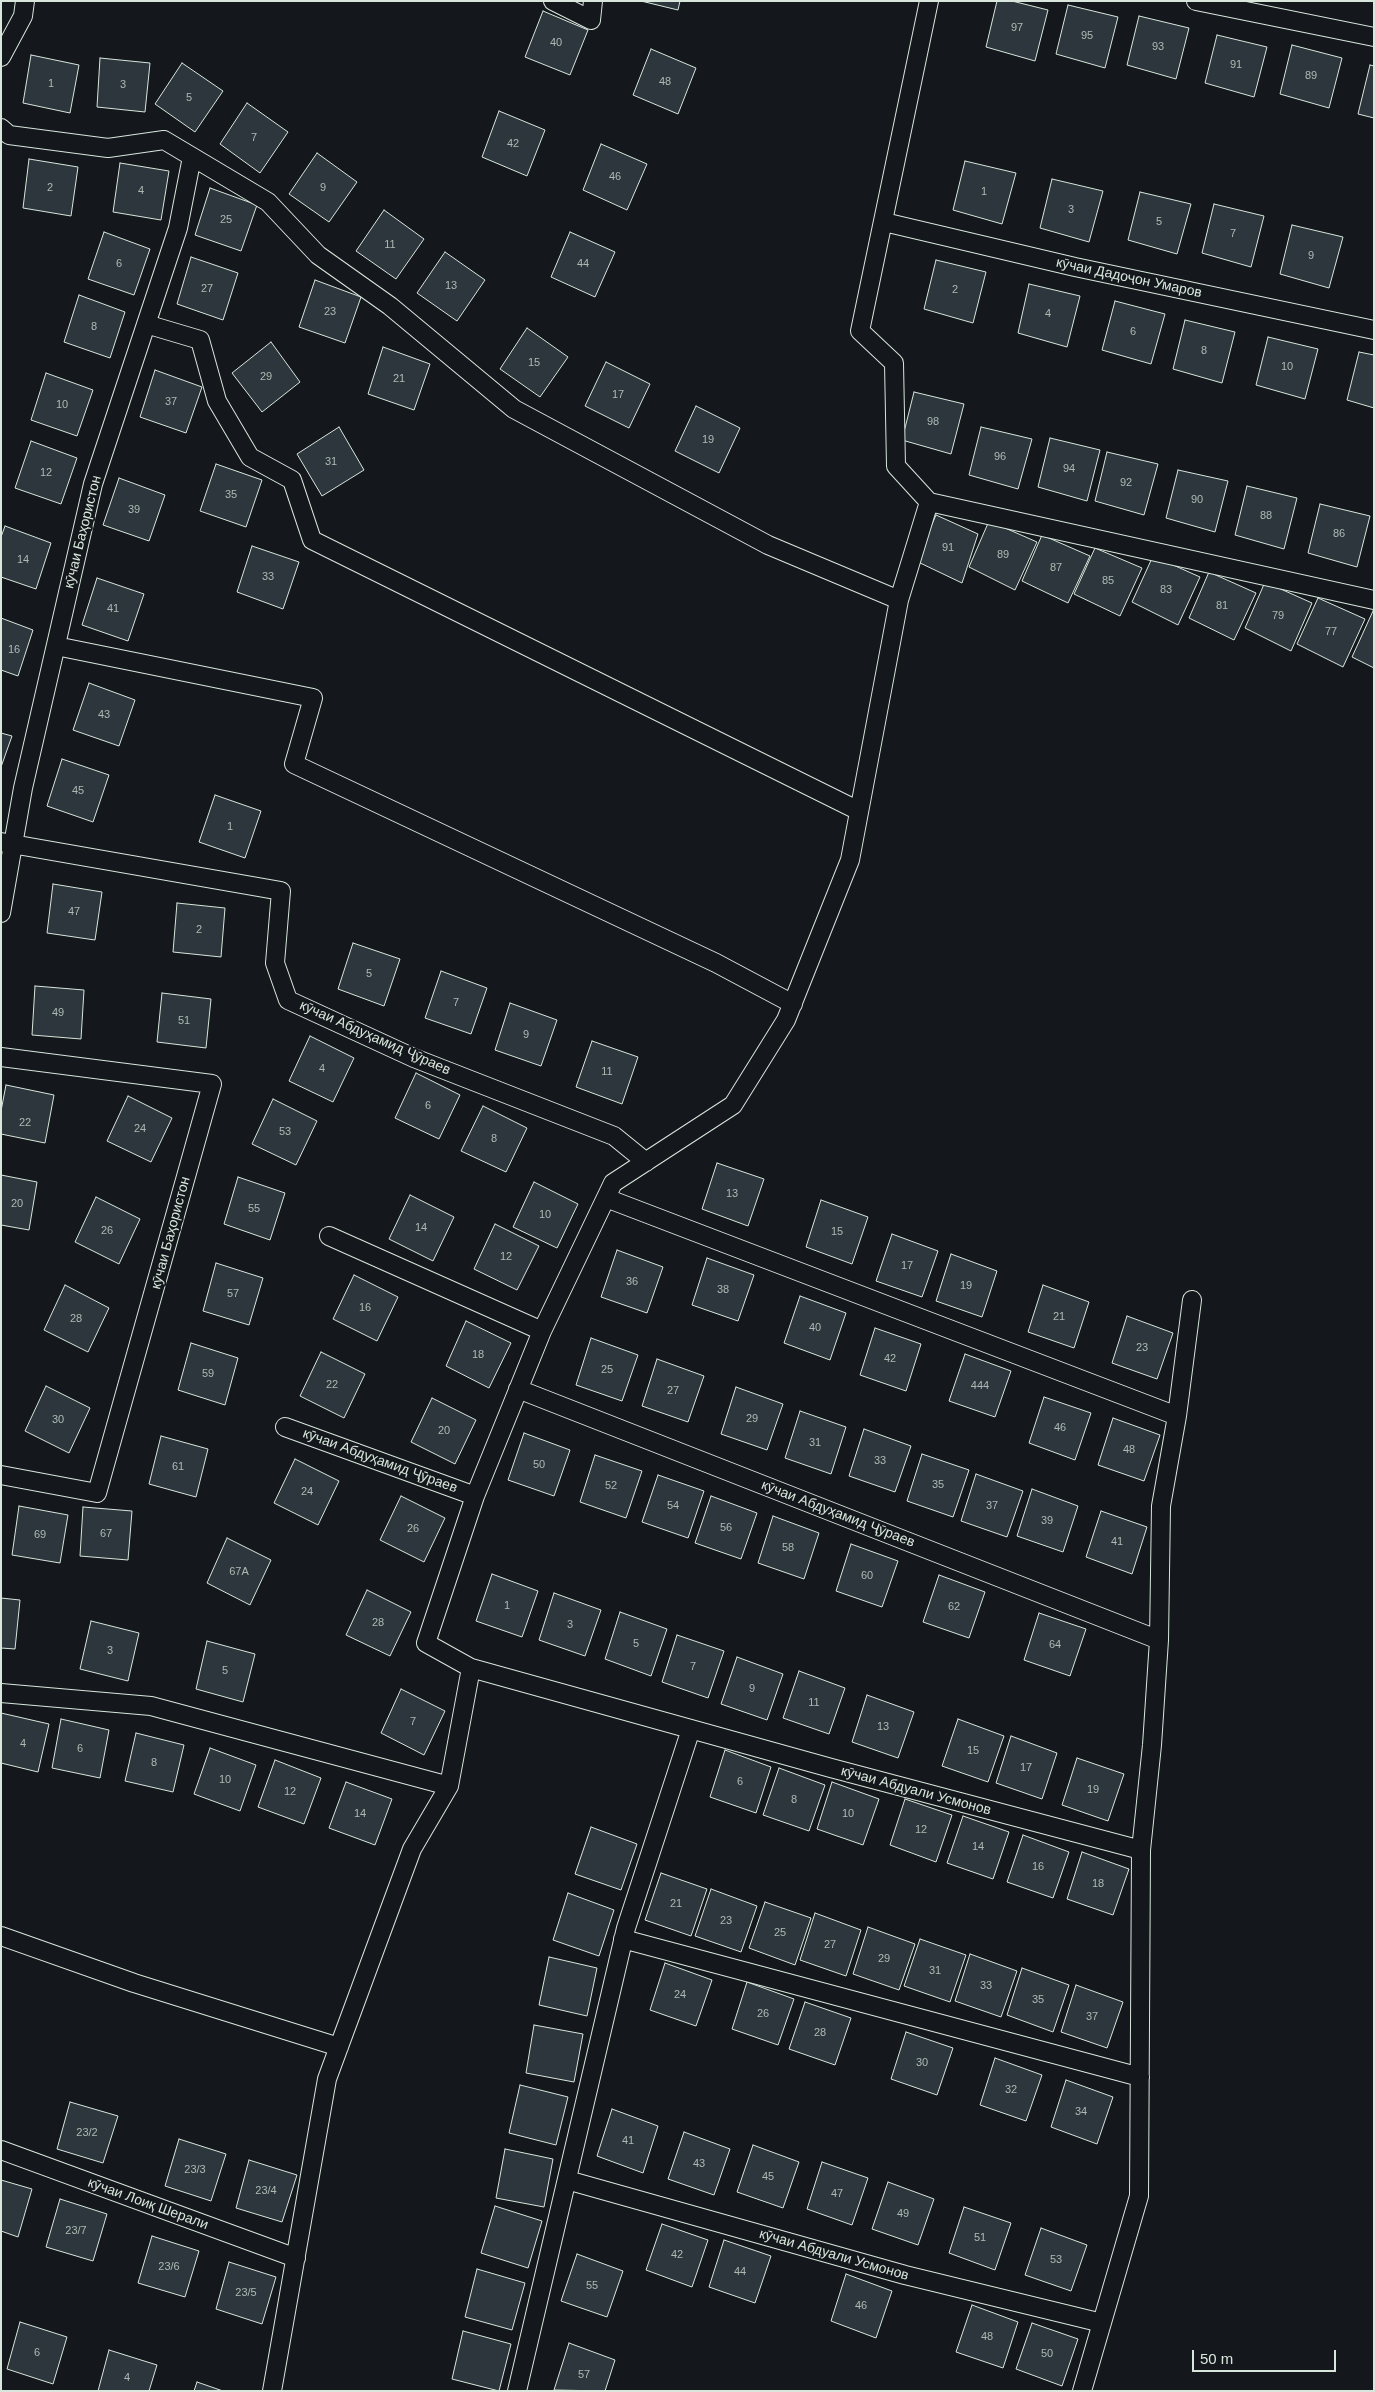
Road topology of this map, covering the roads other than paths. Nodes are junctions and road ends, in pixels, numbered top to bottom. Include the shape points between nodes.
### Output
1 (25, 1) edge
2 (553, 1) edge
3 (593, 1) edge
4 (929, 1) edge
5 (1196, 1) edge
6 (1374, 37) edge
7 (1, 57) edge
8 (1, 128) edge
9 (192, 157) junction
10 (884, 222) junction
11 (146, 324) junction
12 (1374, 330) edge
13 (929, 502) junction
14 (899, 600) junction
15 (1374, 600) edge
16 (56, 646) junction
17 (859, 811) junction
18 (7, 843) edge
19 (1, 913) edge
20 (793, 1004) junction
21 (1, 1057) edge
22 (646, 1162) junction
23 (606, 1198) junction
24 (329, 1236) dead end
25 (1192, 1300) dead end
26 (542, 1331) junction
27 (518, 1389) junction
28 (1177, 1416) junction
29 (285, 1427) dead end
30 (1, 1475) edge
31 (475, 1496) junction
32 (1158, 1640) junction
33 (470, 1668) junction
34 (1, 1693) edge
35 (691, 1729) junction
36 (449, 1786) junction
37 (1141, 1850) junction
38 (1, 1936) edge
39 (624, 1939) junction
40 (339, 2047) junction
41 (1140, 2077) junction
42 (1, 2150) edge
43 (567, 2180) junction
44 (296, 2258) junction
45 (1102, 2323) junction
46 (272, 2391) edge
47 (517, 2391) edge
48 (1082, 2391) edge

1 - 7 street via 24,16
2 - 3 street via 591,20
4 - 10 street
5 - 6 street
8 - 9 street via 9,135 108,148 164,140
9 - 11 street, кӯчаи Баҳористон via 178,228
9 - 14 street via 268,202 318,254 390,306 514,409 768,545
10 - 12 street, кӯчаи Дадоҷон Умаров via 1075,267
10 - 13 street via 860,331 894,363 896,466
11 - 16 street, кӯчаи Баҳористон via 93,484
11 - 17 street via 200,340 217,401 250,457 292,480 312,540
13 - 14 street
13 - 15 street
14 - 17 street
16 - 18 street, кӯчаи Баҳористон
16 - 20 street via 313,698 294,764 716,963
17 - 20 street via 850,860
18 - 19 street, кӯчаи Баҳористон
18 - 22 street, кӯчаи Абдуҳамид Ҷӯраев via 281,891 275,964 288,1000 414,1058 614,1136
20 - 22 street via 733,1105
21 - 30 street, кӯчаи Баҳористон via 212,1084 97,1493
22 - 23 street via 613,1183
23 - 26 street
23 - 28 street
24 - 26 street
25 - 28 street
26 - 27 street
27 - 31 street
27 - 32 street, кӯчаи Абдуҳамид Ҷӯраев
28 - 32 street via 1161,1506
29 - 31 street, кӯчаи Абдуҳамид Ҷӯраев
31 - 33 street, кӯчаи Абдуали Усмонов via 426,1643
32 - 37 street
33 - 35 street, кӯчаи Абдуали Усмонов
33 - 36 street
34 - 36 street via 151,1706
35 - 37 street, кӯчаи Абдуали Усмонов
35 - 39 street
36 - 40 street via 412,1849
37 - 41 street
38 - 40 street via 134,1983
39 - 41 street
39 - 43 street
40 - 44 street via 327,2079
41 - 45 street via 1139,2196
42 - 44 street, кӯчаи Лоиқ Шерали
43 - 45 street, кӯчаи Абдуали Усмонов via 905,2275
43 - 47 street
44 - 46 street
45 - 48 street

